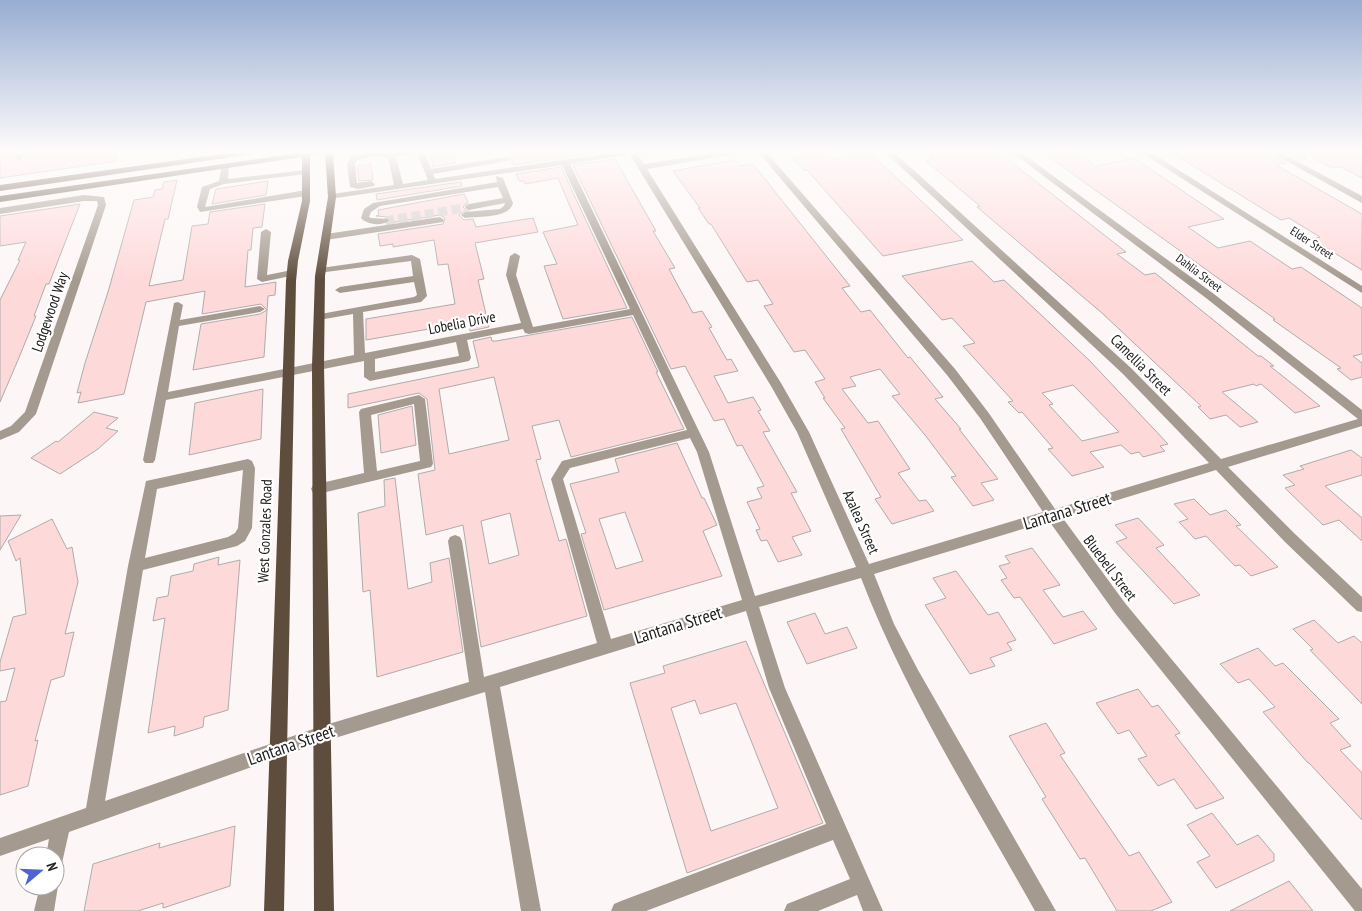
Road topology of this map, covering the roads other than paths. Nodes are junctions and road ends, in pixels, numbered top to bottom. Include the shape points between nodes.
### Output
1 (24, 196) edge
2 (204, 196) edge
3 (248, 196) edge
4 (306, 196) edge
5 (340, 196) edge
6 (431, 196) edge
7 (506, 196) edge
8 (582, 196) edge
9 (660, 196) edge
10 (799, 196) edge
11 (936, 196) edge
12 (1074, 196) edge
13 (1213, 196) edge
14 (332, 197) joint
15 (0, 199) edge
16 (0, 210) edge
17 (467, 211) tunnel mouth
18 (440, 220) dead end
19 (385, 221) tunnel mouth
20 (266, 232) dead end
21 (326, 237) junction
22 (515, 256) dead end
23 (321, 271) junction
24 (292, 273) junction
25 (418, 278) junction
26 (340, 290) dead end
27 (1362, 290) edge
28 (178, 305) dead end
29 (260, 309) dead end
30 (358, 311) junction
31 (636, 311) junction
32 (319, 318) junction
33 (174, 324) junction
34 (527, 325) junction
35 (461, 338) junction
36 (364, 357) junction
37 (318, 366) junction
38 (289, 372) junction
39 (161, 397) junction
40 (1362, 416) edge
41 (1362, 422) edge
42 (694, 433) junction
43 (0, 436) edge
44 (149, 460) dead end
45 (1219, 466) junction
46 (371, 477) junction
47 (318, 489) junction
48 (1052, 516) junction
49 (455, 541) dead end
50 (136, 566) junction
51 (865, 571) junction
52 (752, 603) junction
53 (1362, 606) edge
54 (606, 647) junction
55 (484, 684) junction
56 (322, 734) junction
57 (279, 750) junction
58 (94, 815) junction
59 (61, 826) junction
60 (837, 829) junction
61 (57, 846) edge
62 (0, 847) edge
63 (861, 884) junction
64 (47, 896) edge
65 (1362, 904) edge
66 (44, 911) edge
67 (274, 911) edge
68 (324, 911) edge
69 (531, 911) edge
70 (621, 911) edge
71 (794, 911) edge
72 (873, 911) edge
73 (1046, 911) edge

1 - 15 main road
2 - 3 street via 203,210
4 - 24 main road, West Gonzales Road
5 - 14 street
6 - 19 street via 368,208 368,221
7 - 17 street via 508,200
8 - 31 street
9 - 51 street, Azalea Street via 803,432
10 - 48 street, Bluebell Street via 951,372
11 - 45 street, Camellia Street via 1127,371
12 - 40 street, Dahlia Street via 1210,296
13 - 27 street, Elder Street
14 - 21 main road
16 - 43 street, Lodgewood Way via 84,198 101,199 102,205 30,414 15,429
18 - 21 street
20 - 24 street via 262,279
21 - 23 main road
22 - 34 street via 511,275
23 - 25 street via 412,258 415,259
23 - 32 main road
24 - 38 main road, West Gonzales Road
25 - 26 street
25 - 30 street via 421,298
28 - 33 street
29 - 33 street
30 - 32 street
30 - 36 street
31 - 34 street, Lobelia Drive via 529,331
31 - 42 street
32 - 37 main road
33 - 39 street
34 - 35 street, Lobelia Drive
35 - 36 street, Lobelia Drive
35 - 36 street via 465,358 370,377
36 - 37 street, Lobelia Drive
37 - 38 street, Lobelia Drive
37 - 47 main road
38 - 39 street, Lobelia Drive
38 - 57 main road, West Gonzales Road
39 - 44 street
41 - 45 street, Lantana Street
42 - 52 street
42 - 54 street via 566,464 558,479
45 - 48 street, Lantana Street
45 - 53 street, Camellia Street
46 - 46 street via 427,464 420,399 365,412
46 - 47 street
47 - 56 main road
48 - 51 street, Lantana Street
48 - 65 street, Bluebell Street via 1120,608
49 - 55 street
50 - 50 street via 151,485 248,464 245,528 240,537 232,542
50 - 58 street
51 - 52 street, Lantana Street
51 - 73 street, Azalea Street via 912,676
52 - 54 street, Lantana Street
52 - 60 street via 776,688
54 - 55 street, Lantana Street
55 - 56 street, Lantana Street
55 - 69 street
56 - 57 street, Lantana Street
56 - 68 main road
57 - 58 street, Lantana Street
57 - 67 main road, West Gonzales Road
58 - 59 street, Lantana Street
59 - 61 street
59 - 62 street, Lantana Street
60 - 63 street
60 - 70 street
63 - 71 street
63 - 72 street
64 - 66 street

